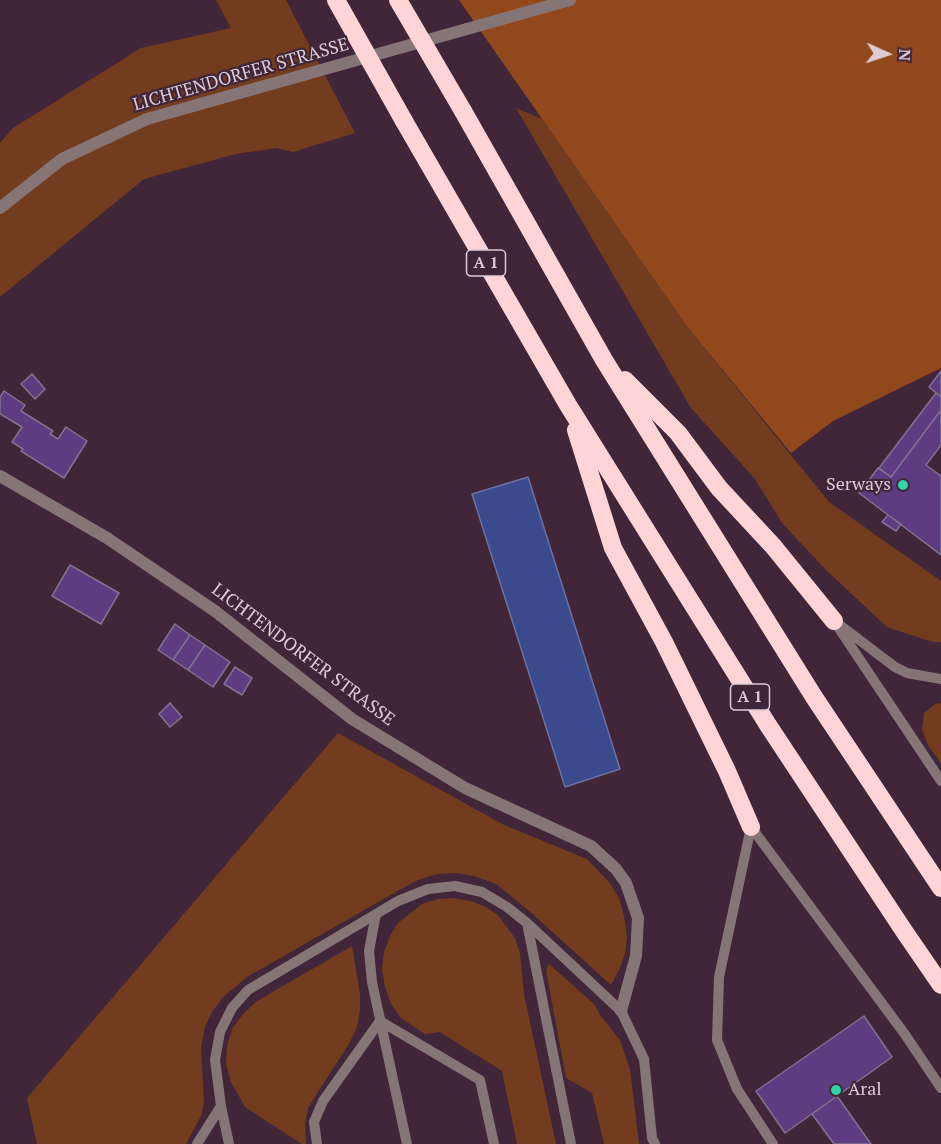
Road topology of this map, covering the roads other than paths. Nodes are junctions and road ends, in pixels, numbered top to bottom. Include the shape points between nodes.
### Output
1 (336, 0) edge
2 (398, 0) edge
3 (570, 0) edge
4 (0, 208) edge
5 (604, 360) junction
6 (568, 405) junction
7 (0, 476) edge
8 (834, 621) junction
9 (941, 679) edge
10 (941, 781) edge
11 (751, 827) junction
12 (941, 888) edge
13 (376, 914) junction
14 (526, 923) junction
15 (941, 985) edge
16 (621, 1011) junction
17 (380, 1021) junction
18 (941, 1088) edge
19 (221, 1106) junction
20 (197, 1144) edge
21 (229, 1144) edge
22 (317, 1144) edge
23 (407, 1144) edge
24 (494, 1144) edge
25 (571, 1144) edge
26 (655, 1144) edge
27 (773, 1144) edge

1 - 6 highway, A 1, bridge
2 - 5 highway, bridge
3 - 4 street, LICHTENDORFER STRASSE via 147,119 62,159
5 - 8 highway via 678,433 719,488
5 - 12 highway via 814,697
6 - 11 highway via 613,548 664,642
6 - 15 highway, A 1 via 768,725
7 - 16 street, LICHTENDORFER STRASSE via 107,538 215,611 352,718 465,788 591,846 626,883 638,918 636,956
8 - 9 lane via 895,667
8 - 10 lane
11 - 18 lane
11 - 27 lane via 719,977 717,1040 737,1089
13 - 14 lane via 428,889 455,886 482,892
13 - 17 lane via 369,951
13 - 19 lane via 248,990 232,1008 220,1032 215,1060
14 - 16 lane
14 - 25 lane
16 - 26 lane via 644,1059
17 - 22 lane via 323,1101 314,1122
17 - 23 lane
17 - 24 lane via 480,1080
19 - 20 lane
19 - 21 lane

